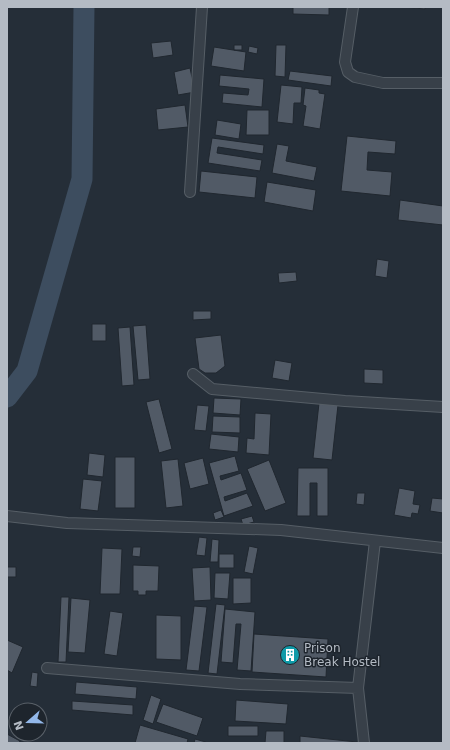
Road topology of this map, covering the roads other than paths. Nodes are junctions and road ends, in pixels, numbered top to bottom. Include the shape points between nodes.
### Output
1 (202, 7) edge
2 (353, 7) edge
3 (443, 83) edge
4 (190, 192) dead end
5 (193, 374) dead end
6 (443, 406) edge
7 (7, 516) edge
8 (375, 541) junction
9 (443, 548) edge
10 (47, 668) dead end
11 (358, 688) junction
12 (364, 743) edge

1 - 4 street
2 - 3 street via 345,62 348,72 355,78 383,83
5 - 6 street via 212,389 345,401
7 - 8 street via 67,523 281,530
8 - 9 street
8 - 11 street
10 - 11 street via 240,684
11 - 12 street

